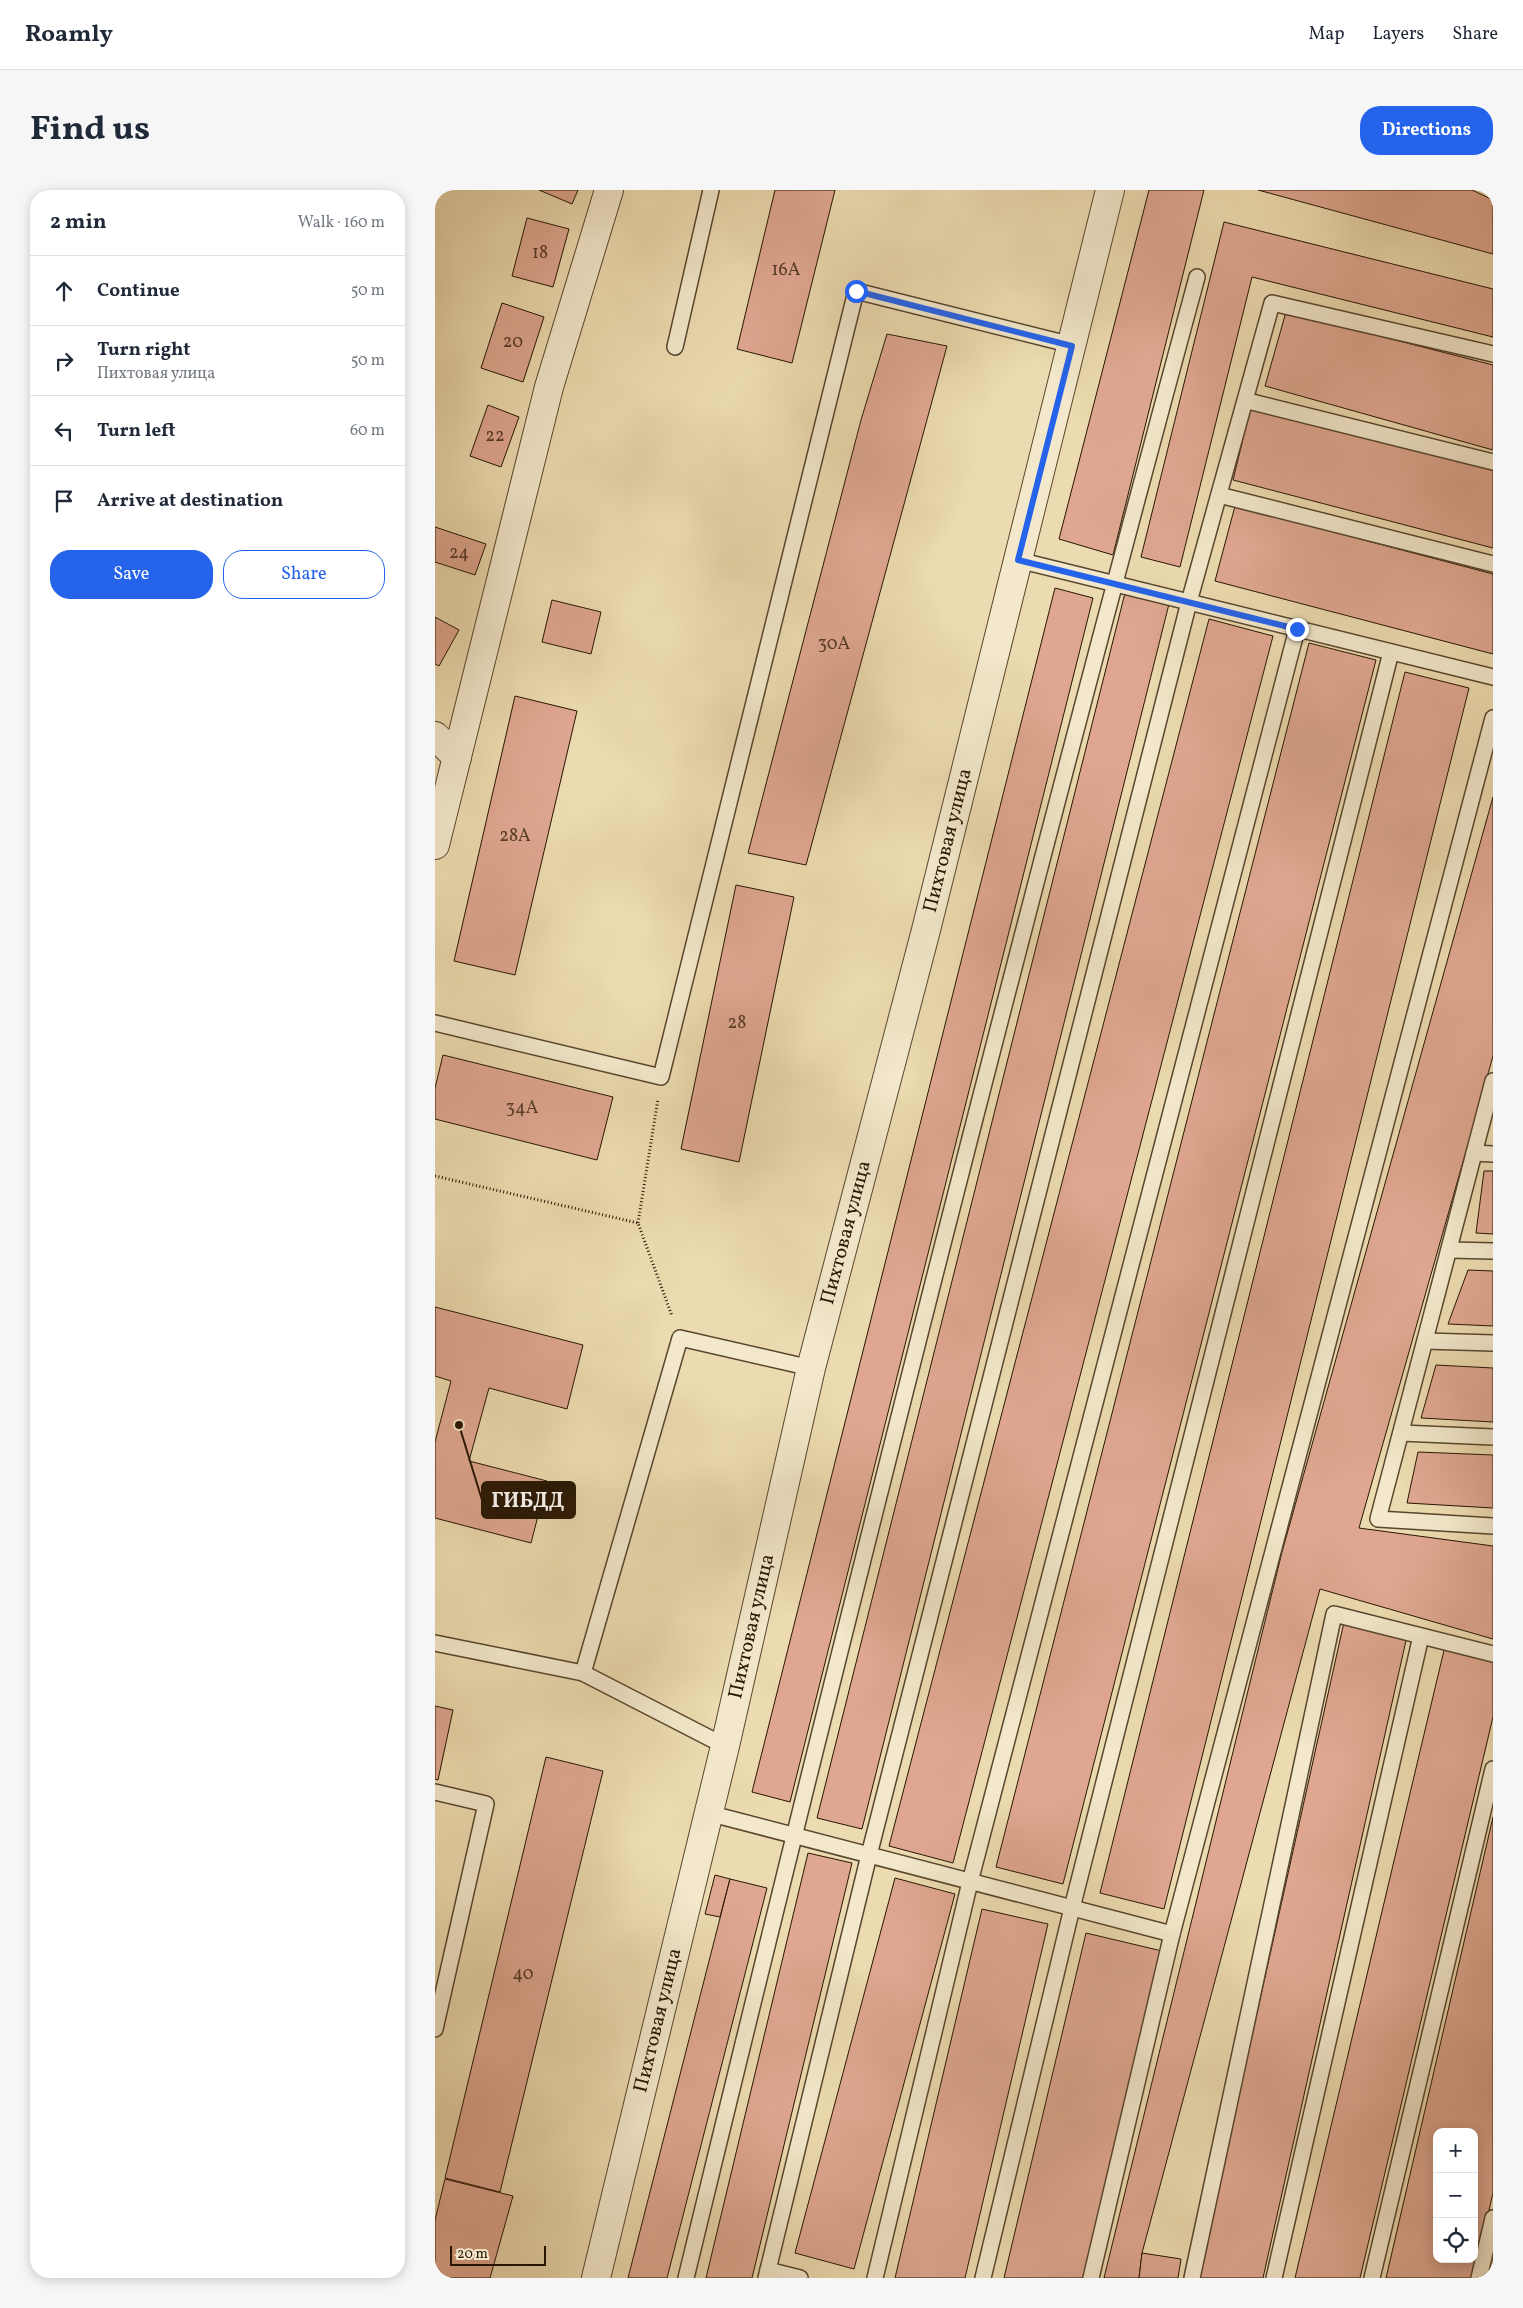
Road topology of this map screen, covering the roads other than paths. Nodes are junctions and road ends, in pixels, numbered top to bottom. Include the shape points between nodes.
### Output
1 (609, 190) edge
2 (711, 190) edge
3 (1111, 190) edge
4 (1197, 277) dead end
5 (1072, 346) junction
6 (675, 347) dead end
7 (1493, 354) edge
8 (1252, 402) dead end
9 (1493, 462) edge
10 (1219, 495) junction
11 (1018, 560) junction
12 (1493, 564) edge
13 (1114, 584) junction
14 (1189, 602) junction
15 (1297, 629) junction
16 (1391, 652) junction
17 (1493, 677) edge
18 (1493, 718) edge
19 (435, 736) edge
20 (457, 756) junction
21 (435, 845) edge
22 (435, 1023) edge
23 (1493, 1081) edge
24 (1474, 1153) junction
25 (1493, 1154) edge
26 (1449, 1250) junction
27 (1493, 1251) edge
28 (1425, 1341) junction
29 (1493, 1343) edge
30 (811, 1368) junction
31 (1401, 1433) junction
32 (1493, 1437) edge
33 (1493, 1526) edge
34 (1421, 1636) junction
35 (435, 1643) edge
36 (1493, 1654) edge
37 (583, 1674) junction
38 (725, 1746) junction
39 (1493, 1769) edge
40 (435, 1792) edge
41 (708, 1813) junction
42 (793, 1835) junction
43 (869, 1855) junction
44 (970, 1882) junction
45 (1072, 1908) junction
46 (1172, 1934) junction
47 (435, 2029) edge
48 (1493, 2218) edge
49 (767, 2274) edge
50 (596, 2278) edge
51 (686, 2278) edge
52 (800, 2278) edge
53 (875, 2278) edge
54 (983, 2278) edge
55 (1091, 2278) edge
56 (1192, 2278) edge
57 (1274, 2278) edge
58 (1372, 2278) edge
59 (1479, 2278) edge

1 - 20 street via 549,387
2 - 6 lane
3 - 5 street, Пихтовая улица
4 - 13 lane
5 - 11 street, Пихтовая улица
5 - 22 lane via 856,291 661,1077
7 - 10 lane via 1272,303
8 - 9 lane
10 - 12 lane
10 - 14 lane
11 - 13 lane
11 - 30 street, Пихтовая улица via 926,930
13 - 14 lane
13 - 42 lane
14 - 15 lane
14 - 43 lane
15 - 16 lane
15 - 44 lane
16 - 17 lane
16 - 45 lane
18 - 46 lane
19 - 20 street
20 - 21 street
23 - 24 lane
24 - 25 lane
24 - 26 lane
26 - 27 lane
26 - 28 lane
28 - 29 lane
28 - 31 lane
30 - 37 lane via 680,1338
30 - 38 street, Пихтовая улица
31 - 32 lane
31 - 33 lane via 1379,1519
34 - 36 lane
34 - 56 lane via 1334,1614
34 - 57 lane
35 - 37 lane
37 - 38 lane
38 - 41 street, Пихтовая улица
39 - 58 lane
40 - 47 lane via 486,1804
41 - 42 lane
41 - 50 street, Пихтовая улица
42 - 43 lane
42 - 51 lane
43 - 44 lane
43 - 49 lane
44 - 45 lane
44 - 53 lane
45 - 46 lane
45 - 54 lane
46 - 55 lane
48 - 59 lane
49 - 52 lane

